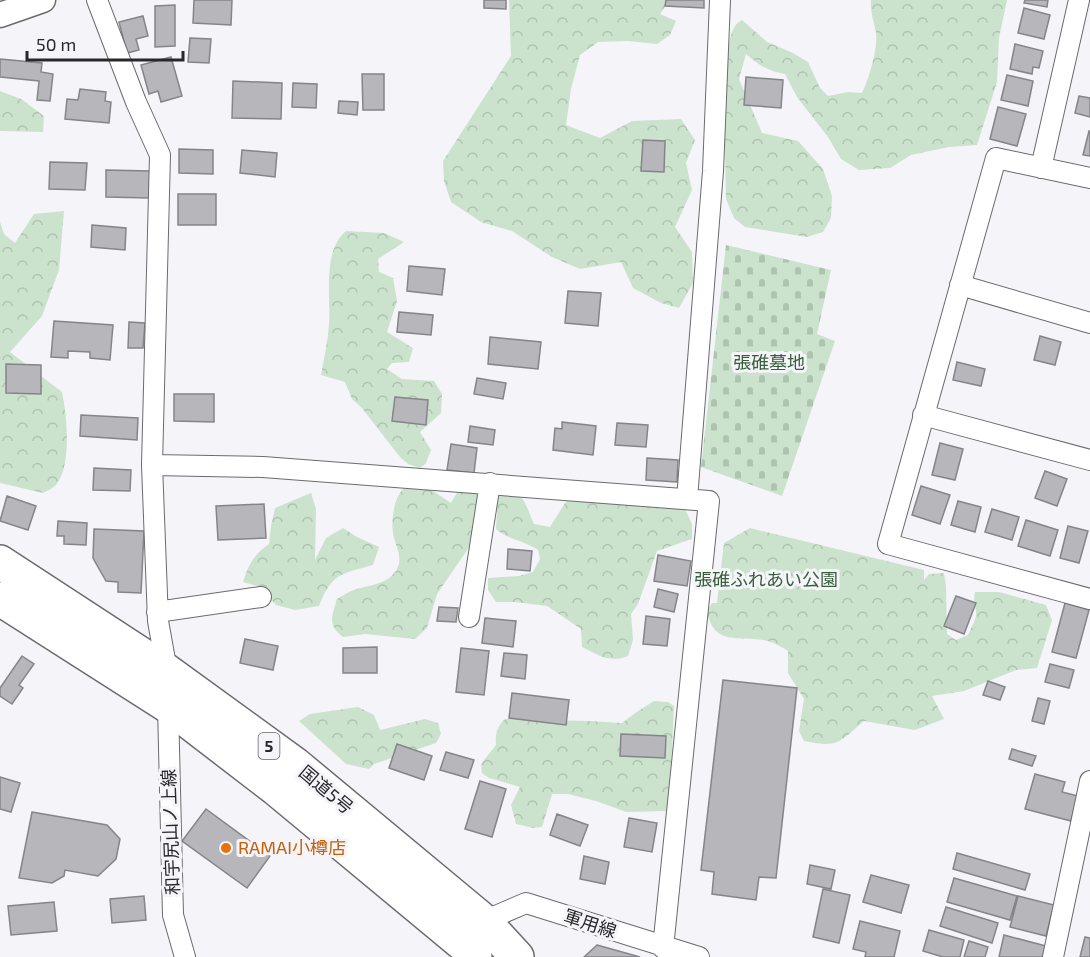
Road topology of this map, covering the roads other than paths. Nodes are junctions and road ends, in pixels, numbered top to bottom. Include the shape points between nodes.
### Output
1 (43, 0) edge
2 (97, 0) edge
3 (720, 0) edge
4 (1079, 0) edge
5 (0, 15) edge
6 (1041, 168) junction
7 (1090, 178) edge
8 (960, 285) junction
9 (1090, 323) edge
10 (923, 415) junction
11 (1090, 460) edge
12 (152, 465) junction
13 (490, 483) junction
14 (687, 499) junction
15 (0, 562) edge
16 (261, 597) dead end
17 (0, 599) edge
18 (1090, 599) edge
19 (157, 612) junction
20 (470, 617) dead end
21 (167, 671) junction
22 (168, 706) junction
23 (1090, 781) edge
24 (484, 921) junction
25 (663, 948) junction
26 (185, 957) edge
27 (475, 957) edge
28 (517, 957) edge
29 (699, 957) edge
30 (1053, 957) edge

1 - 5 street
2 - 12 street via 160,155
3 - 14 street via 713,171
4 - 6 street
6 - 7 street
6 - 8 street via 996,158
8 - 9 street
8 - 10 street
10 - 11 street
10 - 18 street via 888,544
12 - 13 street via 263,467
12 - 19 street
13 - 14 street
13 - 20 street
14 - 25 street via 709,501
15 - 21 highway, 国道5号 / 5
16 - 19 street
17 - 22 highway, 国道5号 / 5
19 - 21 street
21 - 24 highway, 国道5号 / 5 via 295,764
22 - 26 street, 和宇尻山ノ上線 via 173,915
22 - 27 highway, 国道5号 / 5 via 285,796
23 - 30 street
24 - 25 street, 軍用線 via 526,903
24 - 28 highway, 国道5号 / 5
25 - 29 street, 軍用線

